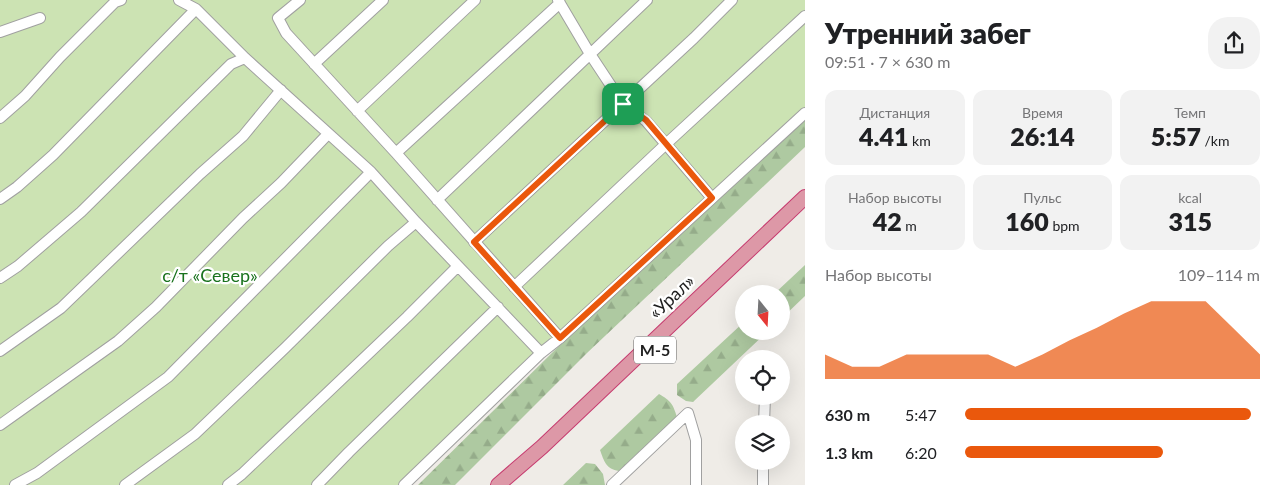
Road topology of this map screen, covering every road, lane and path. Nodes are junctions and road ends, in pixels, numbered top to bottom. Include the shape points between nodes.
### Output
1 (121, 0) edge
2 (179, 0) edge
3 (300, 0) edge
4 (383, 0) edge
5 (475, 0) edge
6 (647, 0) edge
7 (732, 0) edge
8 (559, 1) edge
9 (196, 9) junction
10 (805, 16) edge
11 (40, 18) dead end
12 (0, 32) edge
13 (590, 54) junction
14 (246, 58) junction
15 (314, 64) junction
16 (281, 90) junction
17 (623, 104) junction
18 (357, 111) junction
19 (805, 112) edge
20 (0, 118) edge
21 (328, 134) junction
22 (666, 144) junction
23 (396, 153) junction
24 (371, 172) junction
25 (805, 197) edge
26 (712, 198) junction
27 (0, 199) edge
28 (438, 200) junction
29 (805, 208) edge
30 (416, 222) junction
31 (474, 242) junction
32 (458, 266) junction
33 (0, 278) edge
34 (514, 287) junction
35 (498, 307) junction
36 (560, 338) junction
37 (0, 351) edge
38 (541, 353) junction
39 (0, 425) edge
40 (763, 470) edge
41 (15, 485) edge
42 (125, 485) edge
43 (228, 485) edge
44 (317, 485) edge
45 (404, 485) edge
46 (498, 485) edge
47 (512, 485) edge
48 (612, 485) edge
49 (696, 485) edge
50 (763, 485) edge

1 - 20 street via 115,2
2 - 9 street
3 - 15 street via 278,18 286,33
4 - 15 street
5 - 18 street
6 - 13 street
7 - 17 street
8 - 13 street
8 - 23 street
9 - 14 street
9 - 27 street via 53,155
10 - 22 street
11 - 12 street
13 - 17 street
13 - 28 street
14 - 16 street
14 - 33 street via 231,64 80,212
15 - 18 street
16 - 21 street
16 - 37 street via 243,136 61,308
17 - 22 street via 646,120
17 - 31 street
18 - 23 street
19 - 26 street
21 - 24 street
21 - 39 street via 281,184 118,341
22 - 26 street
22 - 34 street
23 - 28 street
24 - 30 street
24 - 41 street via 168,377 37,473
25 - 46 highway, «Урал» / М-5
26 - 36 street
28 - 31 street
29 - 47 highway, «Урал» / М-5
30 - 32 street
30 - 42 street via 195,434
31 - 34 street
32 - 35 street
32 - 43 street
34 - 36 street
35 - 38 street
35 - 44 street
36 - 38 street
38 - 45 street
40 - 50 street
48 - 49 street via 688,414 696,440

